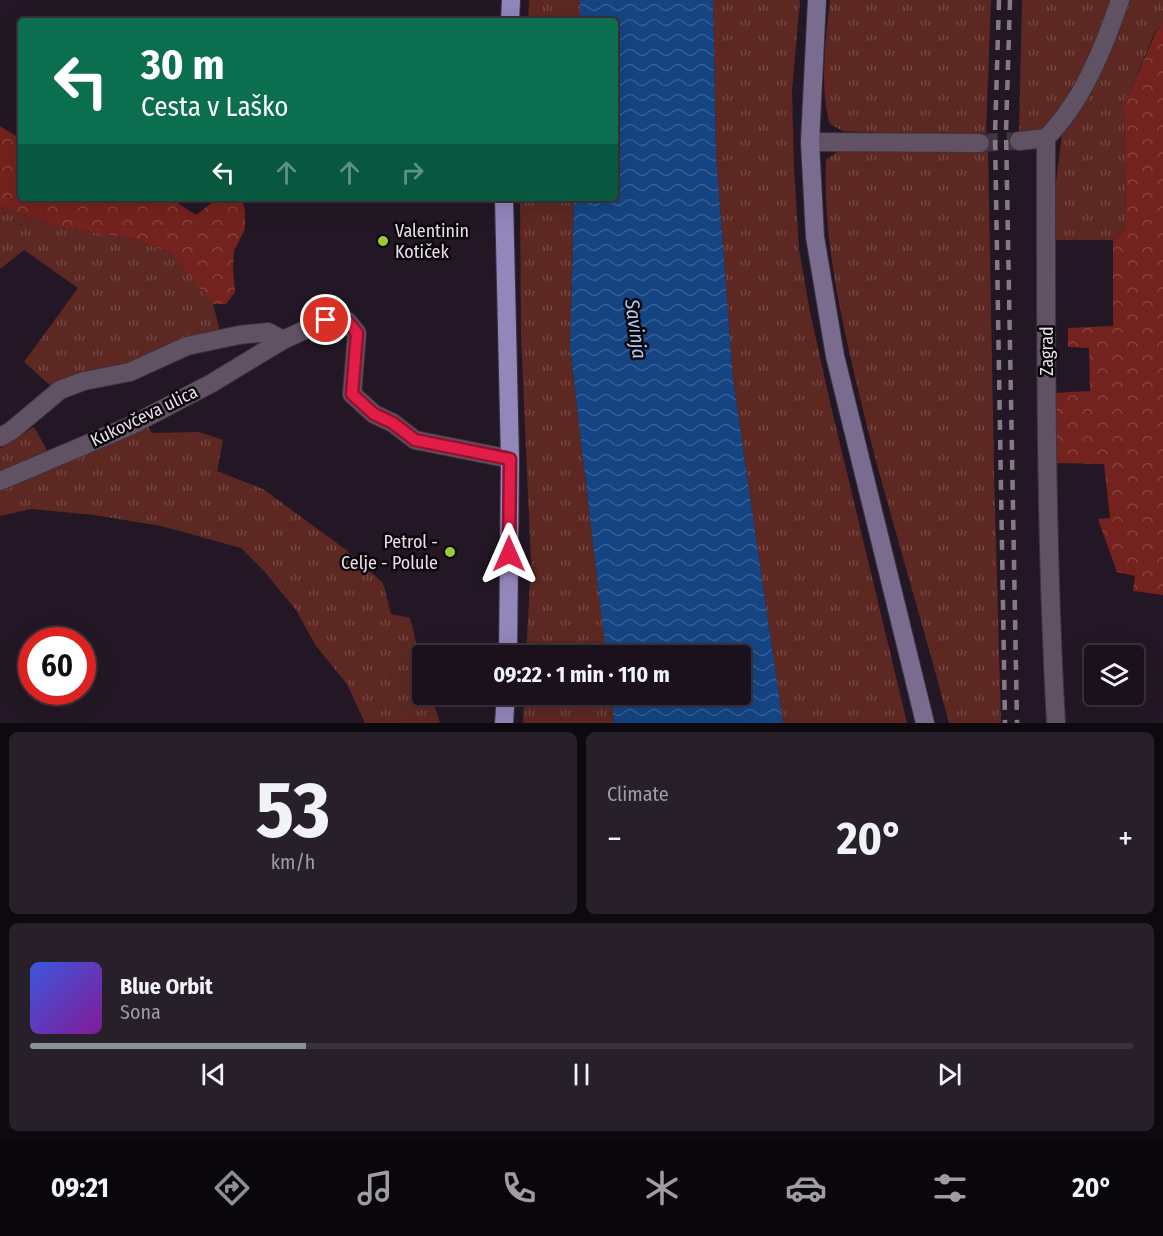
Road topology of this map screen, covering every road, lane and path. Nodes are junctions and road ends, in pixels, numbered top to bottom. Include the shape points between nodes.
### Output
1 (511, 0) edge
2 (817, 0) edge
3 (1120, 0) edge
4 (510, 18) edge
5 (1046, 138) junction
6 (1019, 141) tunnel mouth
7 (810, 142) junction
8 (980, 143) tunnel mouth
9 (504, 201) edge
10 (283, 340) junction
11 (0, 437) edge
12 (510, 459) junction
13 (0, 482) edge
14 (508, 645) edge
15 (505, 705) edge
16 (504, 723) edge
17 (926, 723) edge
18 (1056, 723) edge

1 - 4 main road
2 - 7 street
3 - 5 street via 1104,46 1063,121
5 - 6 street
5 - 18 street, Zagrad via 1047,414
7 - 8 street
7 - 17 street via 815,237 835,356
9 - 12 main road
10 - 11 street via 268,332 239,334 187,346 130,372 84,381 60,390
10 - 12 street, Kukovčeva ulica via 326,320 347,321 357,333 352,394 374,414 415,440
10 - 13 street, Kukovčeva ulica via 130,426
12 - 14 main road
15 - 16 main road

